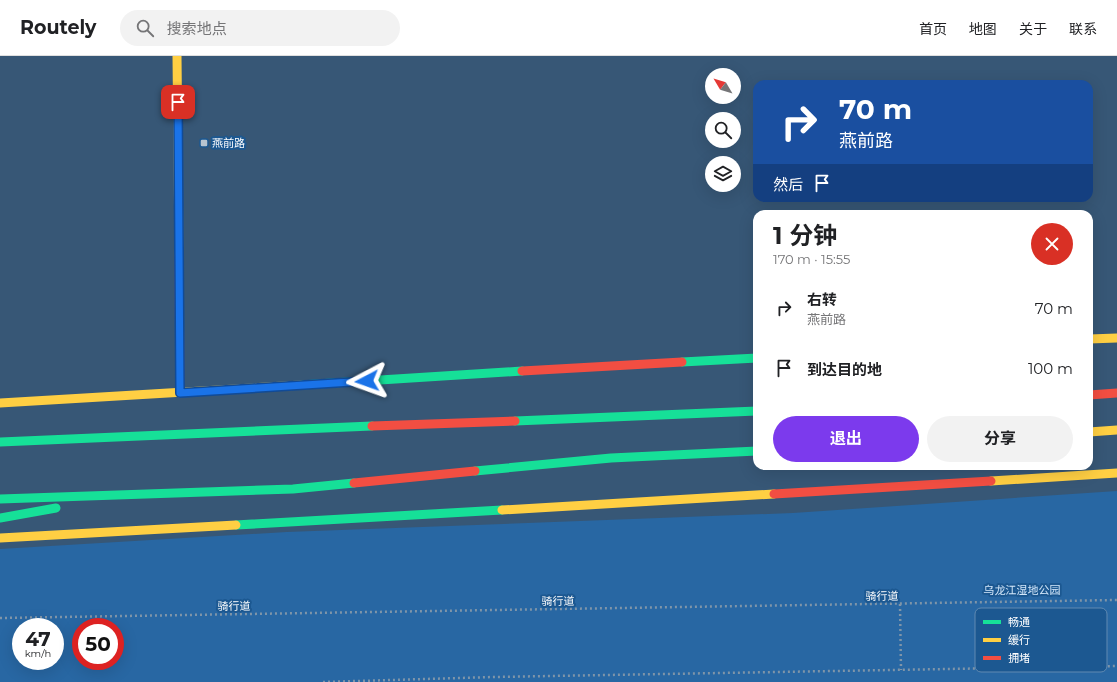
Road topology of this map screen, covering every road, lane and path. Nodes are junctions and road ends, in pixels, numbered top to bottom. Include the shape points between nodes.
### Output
1 (177, 56) edge
2 (1117, 338) edge
3 (1093, 339) edge
4 (753, 358) edge
5 (180, 393) junction
6 (1117, 394) edge
7 (1093, 395) edge
8 (0, 403) edge
9 (753, 411) edge
10 (1117, 430) edge
11 (1093, 432) edge
12 (0, 442) edge
13 (753, 451) edge
14 (1117, 473) edge
15 (131, 495) junction
16 (0, 499) edge
17 (0, 518) edge
18 (0, 538) edge
19 (1117, 600) edge
20 (900, 604) junction
21 (0, 618) edge
22 (1107, 666) edge
23 (1117, 666) edge
24 (975, 669) edge
25 (901, 670) junction
26 (323, 682) edge

1 - 5 main road
2 - 3 main road
4 - 5 main road
5 - 8 main road
6 - 7 main road
9 - 12 main road
10 - 11 main road
13 - 15 main road via 612,458 293,489
14 - 18 main road
15 - 16 main road
15 - 17 main road
19 - 20 path, 骑行道
20 - 21 path, 骑行道
20 - 25 path
22 - 23 path
24 - 25 path
25 - 26 path

